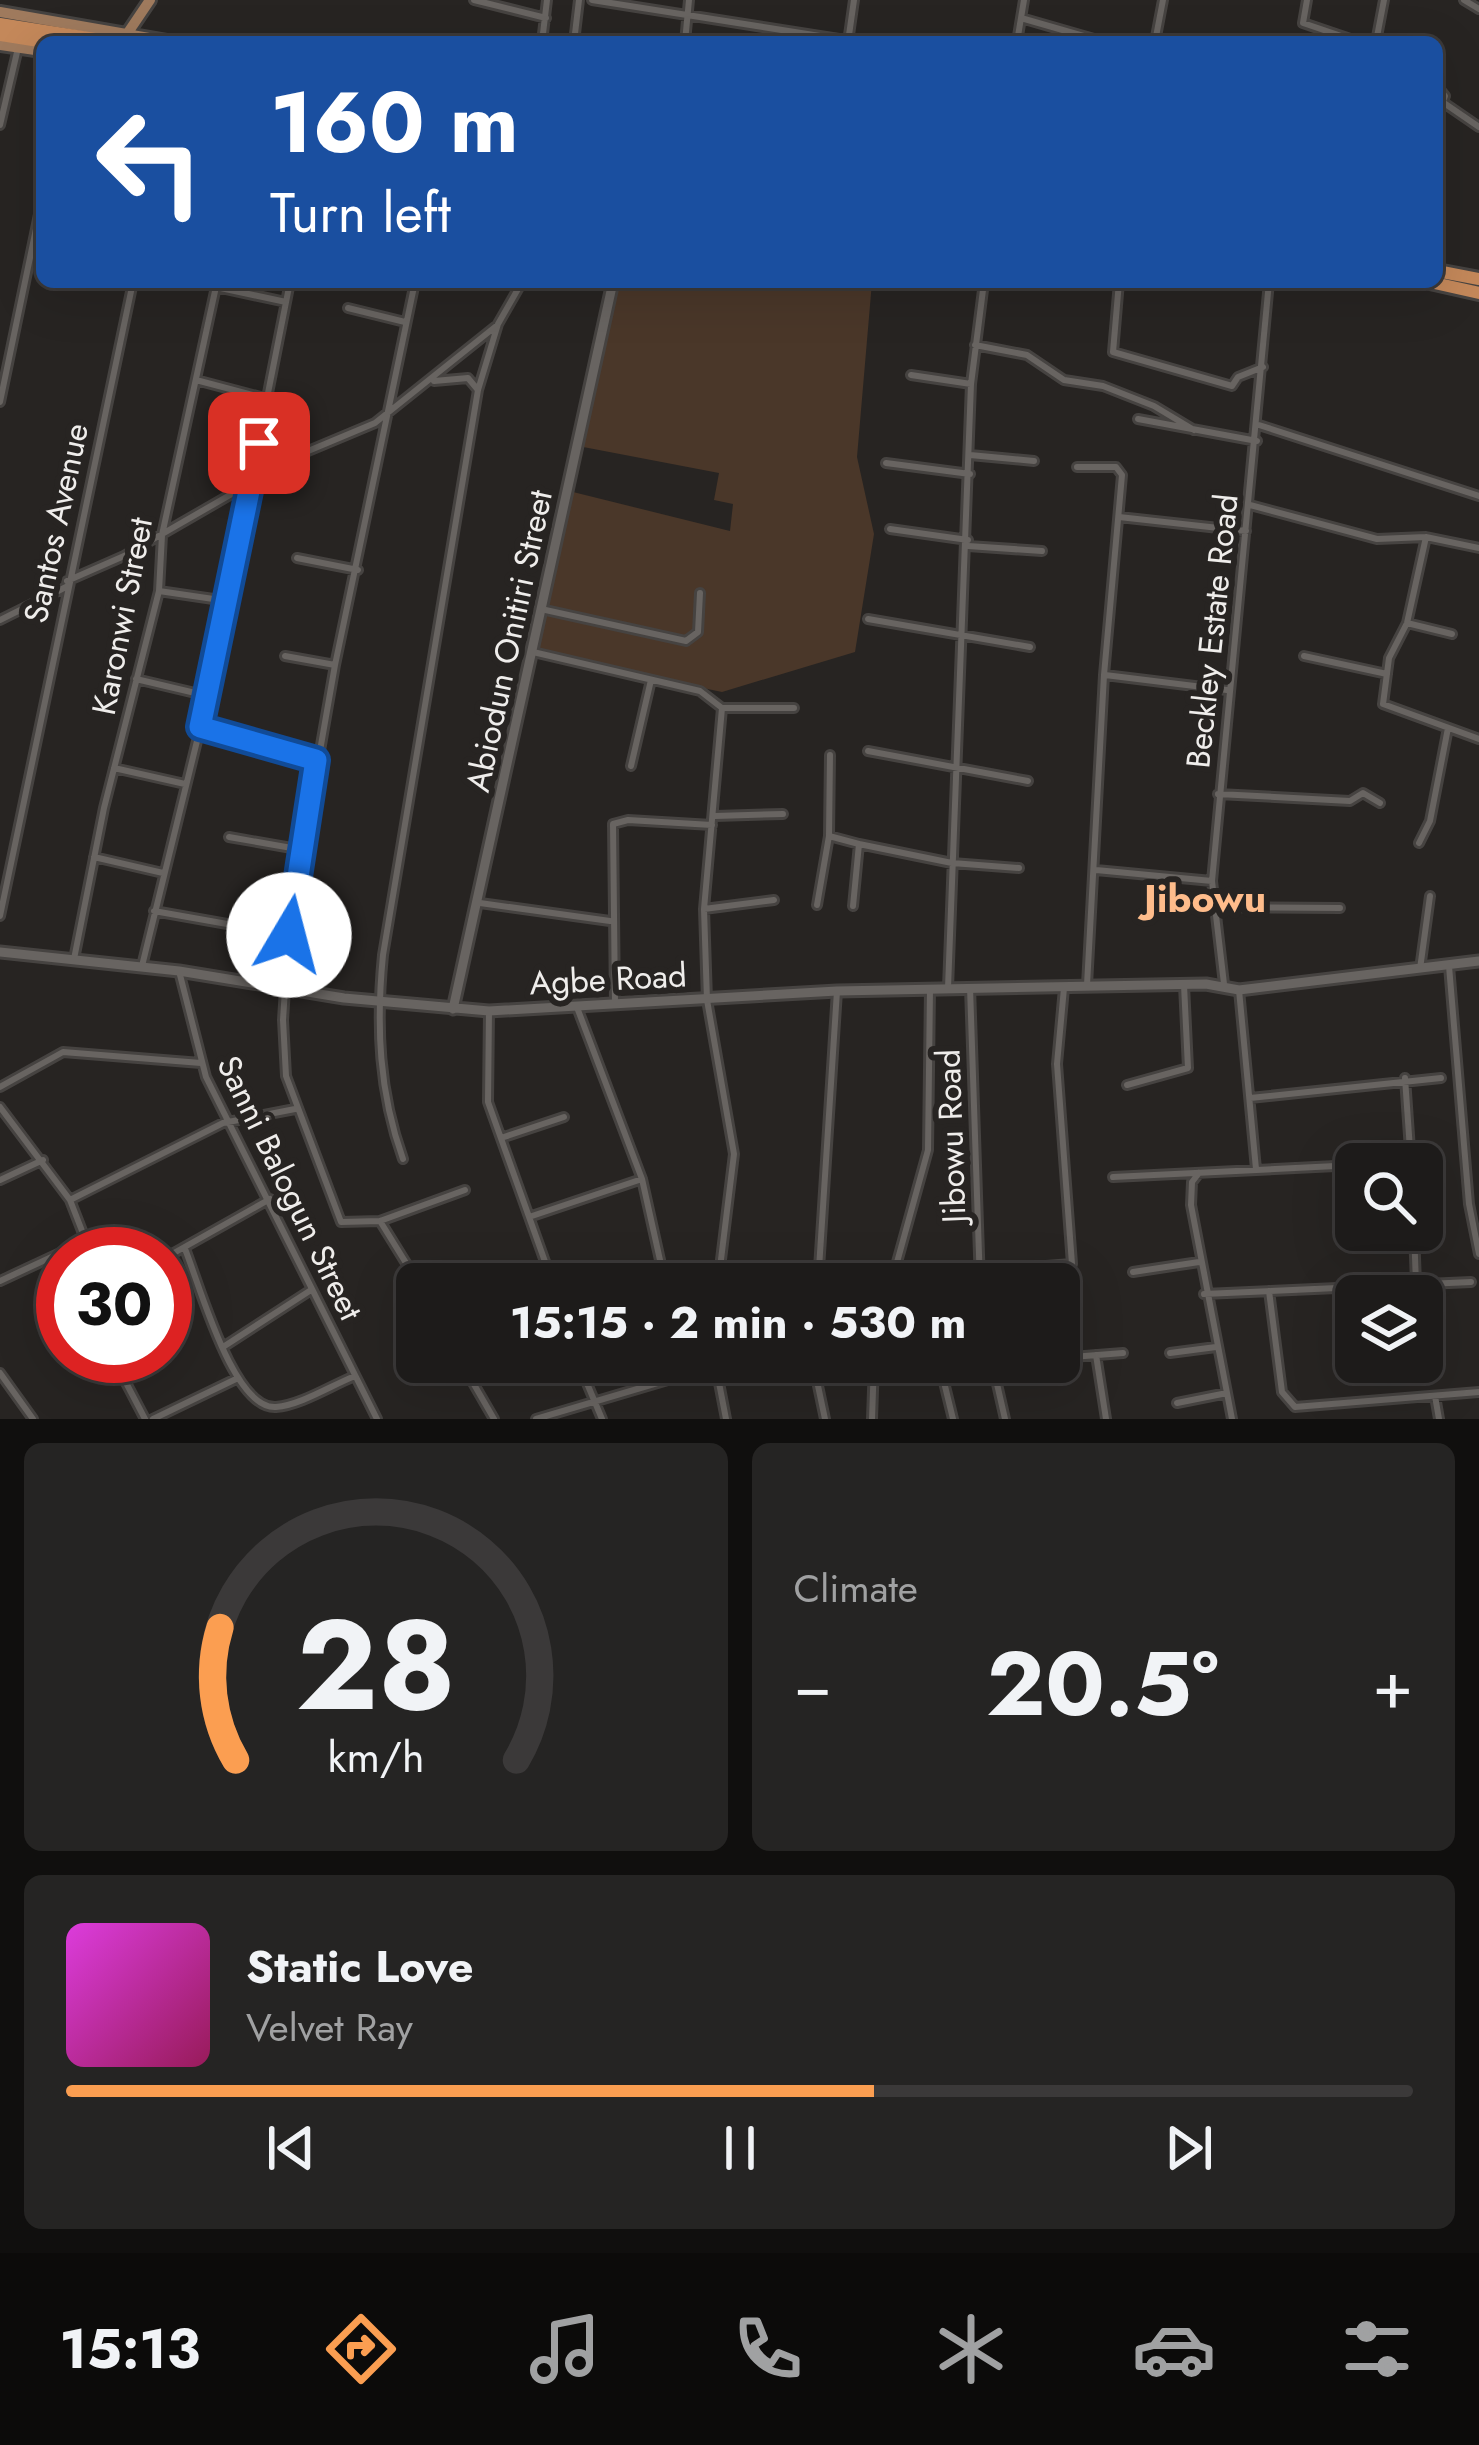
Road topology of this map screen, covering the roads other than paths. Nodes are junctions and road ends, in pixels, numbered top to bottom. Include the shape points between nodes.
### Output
1 (148, 0) edge
2 (474, 0) edge
3 (547, 0) edge
4 (578, 0) edge
5 (592, 0) edge
6 (689, 0) edge
7 (854, 0) edge
8 (1024, 0) edge
9 (1163, 0) edge
10 (1307, 0) edge
11 (1384, 0) edge
12 (1464, 0) edge
13 (1479, 8) edge
14 (0, 12) edge
15 (546, 17) junction
16 (1021, 18) junction
17 (688, 19) junction
18 (0, 24) edge
19 (0, 34) edge
20 (121, 36) edge
21 (543, 36) edge
22 (575, 36) edge
23 (687, 36) edge
24 (812, 36) edge
25 (849, 36) edge
26 (1018, 36) edge
27 (1084, 36) edge
28 (1156, 36) edge
29 (1341, 36) edge
30 (1377, 36) edge
31 (36, 40) edge
32 (0, 45) edge
33 (18, 48) junction
34 (36, 50) edge
35 (1443, 91) edge
36 (1444, 103) joint
37 (0, 125) edge
38 (1479, 127) edge
39 (36, 229) edge
40 (1443, 272) edge
41 (1478, 281) edge
42 (1443, 282) edge
43 (132, 288) edge
44 (215, 288) edge
45 (232, 288) edge
46 (289, 288) edge
47 (414, 288) edge
48 (519, 288) edge
49 (612, 288) edge
50 (983, 288) edge
51 (1118, 288) edge
52 (1269, 288) edge
53 (286, 302) junction
54 (348, 308) dead end
55 (405, 322) junction
56 (498, 324) junction
57 (975, 345) junction
58 (1263, 367) junction
59 (910, 375) dead end
60 (196, 380) junction
61 (432, 382) junction
62 (971, 384) junction
63 (478, 390) junction
64 (268, 399) junction
65 (0, 402) edge
66 (388, 413) junction
67 (1138, 419) dead end
68 (1259, 425) junction
69 (1194, 430) junction
70 (1257, 441) junction
71 (970, 455) junction
72 (1034, 461) dead end
73 (886, 463) dead end
74 (1078, 466) dead end
75 (970, 474) junction
76 (250, 487) junction
77 (1479, 496) edge
78 (1250, 505) junction
79 (1119, 517) junction
80 (890, 529) dead end
81 (1246, 531) junction
82 (162, 535) junction
83 (1426, 537) junction
84 (968, 543) junction
85 (1479, 548) edge
86 (1042, 551) dead end
87 (298, 558) dead end
88 (358, 569) junction
89 (66, 584) junction
90 (159, 591) junction
91 (700, 592) dead end
92 (227, 601) junction
93 (541, 609) junction
94 (868, 619) dead end
95 (0, 620) edge
96 (1407, 623) junction
97 (963, 634) junction
98 (1452, 634) dead end
99 (1030, 647) dead end
100 (533, 652) junction
101 (285, 656) dead end
102 (1304, 656) dead end
103 (335, 665) junction
104 (1388, 674) junction
105 (1104, 675) junction
106 (136, 679) junction
107 (651, 680) junction
108 (1227, 690) junction
109 (208, 696) junction
110 (722, 708) junction
111 (794, 708) dead end
112 (200, 727) junction
113 (1448, 728) junction
114 (1479, 739) edge
115 (868, 751) dead end
116 (830, 755) dead end
117 (316, 760) junction
118 (631, 766) dead end
119 (956, 767) junction
120 (114, 768) junction
121 (1028, 782) dead end
122 (185, 784) junction
123 (1218, 794) junction
124 (1380, 803) dead end
125 (783, 814) dead end
126 (713, 821) junction
127 (829, 836) junction
128 (229, 837) dead end
129 (1419, 843) dead end
130 (859, 844) junction
131 (303, 850) junction
132 (94, 857) junction
133 (952, 863) junction
134 (1019, 868) dead end
135 (1094, 870) junction
136 (163, 873) junction
137 (1212, 881) junction
138 (1430, 896) dead end
139 (775, 900) dead end
140 (480, 903) junction
141 (817, 905) dead end
142 (853, 907) dead end
143 (1214, 907) junction
144 (1340, 908) dead end
145 (704, 909) junction
146 (154, 911) junction
147 (0, 916) edge
148 (610, 921) junction
149 (289, 935) junction
150 (0, 952) edge
151 (74, 959) junction
152 (1479, 962) edge
153 (1449, 966) junction
154 (142, 967) junction
155 (1420, 969) junction
156 (179, 971) junction
157 (1224, 984) junction
158 (1065, 985) junction
159 (1087, 985) junction
160 (1184, 985) junction
161 (285, 986) junction
162 (970, 987) junction
163 (948, 988) junction
164 (930, 989) junction
165 (1239, 990) junction
166 (837, 991) junction
167 (707, 1000) junction
168 (378, 1002) junction
169 (615, 1007) junction
170 (453, 1010) junction
171 (578, 1010) junction
172 (489, 1011) junction
173 (201, 1063) junction
174 (1405, 1078) junction
175 (1441, 1078) dead end
176 (1127, 1085) dead end
177 (0, 1087) edge
178 (1250, 1098) junction
179 (0, 1107) edge
180 (295, 1109) junction
181 (564, 1118) dead end
182 (231, 1121) junction
183 (501, 1138) junction
184 (1410, 1143) edge
185 (403, 1159) dead end
186 (44, 1160) junction
187 (1335, 1166) edge
188 (1256, 1169) junction
189 (1199, 1173) junction
190 (1113, 1177) dead end
191 (643, 1179) junction
192 (0, 1180) edge
193 (465, 1190) dead end
194 (270, 1198) junction
195 (70, 1200) junction
196 (532, 1216) junction
197 (380, 1220) junction
198 (81, 1227) edge
199 (192, 1245) edge
200 (1479, 1254) edge
201 (1199, 1262) junction
202 (406, 1263) edge
203 (547, 1263) edge
204 (661, 1263) edge
205 (721, 1263) edge
206 (819, 1263) edge
207 (897, 1263) edge
208 (979, 1263) edge
209 (1072, 1263) edge
210 (36, 1264) edge
211 (192, 1268) edge
212 (1133, 1273) dead end
213 (0, 1281) edge
214 (1471, 1282) dead end
215 (1443, 1283) edge
216 (1335, 1288) edge
217 (310, 1290) junction
218 (1269, 1291) junction
219 (1204, 1294) junction
220 (1216, 1346) junction
221 (222, 1348) junction
222 (1123, 1353) dead end
223 (1170, 1353) dead end
224 (1096, 1355) junction
225 (1080, 1356) edge
226 (0, 1373) edge
227 (355, 1376) junction
228 (236, 1378) junction
229 (128, 1383) edge
230 (473, 1383) edge
231 (586, 1383) edge
232 (654, 1383) edge
233 (719, 1383) edge
234 (818, 1383) edge
235 (872, 1383) edge
236 (944, 1383) edge
237 (997, 1383) edge
238 (1479, 1392) edge
239 (1226, 1393) junction
240 (1435, 1396) junction
241 (594, 1402) junction
242 (1177, 1403) dead end
243 (33, 1419) edge
244 (149, 1419) edge
245 (376, 1419) edge
246 (494, 1419) edge
247 (536, 1419) edge
248 (602, 1419) edge
249 (726, 1419) edge
250 (825, 1419) edge
251 (872, 1419) edge
252 (953, 1419) edge
253 (1005, 1419) edge
254 (1106, 1419) edge
255 (1232, 1419) edge
256 (1439, 1419) edge

1 - 20 main road
2 - 15 street
3 - 15 street
4 - 22 street
5 - 17 street
6 - 17 street
7 - 25 street
8 - 16 street
9 - 28 street
10 - 29 street via 1303,23
11 - 30 street
12 - 13 street
14 - 20 main road
15 - 21 street
16 - 26 street
16 - 27 street
17 - 23 street
17 - 24 street
18 - 20 highway
19 - 31 highway
32 - 33 main road
33 - 34 main road
33 - 37 street
35 - 36 street
36 - 38 street
39 - 65 street
40 - 41 highway
41 - 42 highway
43 - 89 street, Santos Avenue
44 - 60 street, Karonwi Street
45 - 53 street
46 - 53 street
47 - 55 street
48 - 56 street
49 - 93 street, Abiodun Onitiri Street
50 - 57 street
51 - 58 street via 1113,352 1219,385
52 - 58 street, Beckley Estate Road
53 - 64 street
54 - 55 street
55 - 66 street
56 - 61 street
56 - 63 street
57 - 62 street
57 - 69 street via 1027,355 1064,380 1103,386
58 - 68 street, Beckley Estate Road
59 - 62 street
60 - 64 street
60 - 82 street, Karonwi Street
61 - 63 street via 467,378
61 - 66 street
62 - 71 street
63 - 168 street
64 - 76 street
66 - 76 street
66 - 88 street
67 - 69 street
68 - 70 street, Beckley Estate Road
68 - 77 street
69 - 70 street
70 - 78 street, Beckley Estate Road
71 - 72 street
71 - 75 street
73 - 75 street
74 - 79 street via 1121,469
75 - 84 street
76 - 82 street
76 - 92 street
78 - 81 street, Beckley Estate Road
78 - 83 street via 1389,541
79 - 81 street
79 - 105 street
80 - 84 street
81 - 108 street, Beckley Estate Road
82 - 89 street
82 - 90 street, Karonwi Street
83 - 85 street
83 - 96 street
84 - 86 street
84 - 97 street
87 - 88 street
88 - 103 street
89 - 95 street
89 - 147 street, Santos Avenue
90 - 92 street
90 - 106 street, Karonwi Street
91 - 93 street via 698,632 686,641
92 - 109 street
93 - 100 street, Abiodun Onitiri Street
94 - 97 street
96 - 98 street
96 - 104 street
97 - 99 street
97 - 119 street
100 - 107 street
100 - 140 street, Abiodun Onitiri Street
101 - 103 street
102 - 104 street
103 - 117 street
104 - 113 street via 1383,704
105 - 108 street
105 - 135 street
106 - 109 street
106 - 120 street, Karonwi Street
107 - 110 street via 710,694
107 - 118 street
108 - 123 street, Beckley Estate Road
109 - 112 street
110 - 111 street
110 - 126 street
112 - 117 street
112 - 122 street
113 - 114 street
113 - 129 street
115 - 119 street
116 - 127 street
117 - 131 street
119 - 121 street
119 - 133 street
120 - 122 street
120 - 132 street, Karonwi Street
122 - 136 street
123 - 124 street via 1350,801 1363,794
123 - 137 street, Beckley Estate Road
125 - 126 street
126 - 145 street
126 - 148 street via 613,824
127 - 130 street
127 - 141 street
128 - 131 street
130 - 133 street
130 - 142 street
131 - 149 street
132 - 136 street
132 - 151 street, Karonwi Street
133 - 134 street
133 - 163 street
135 - 137 street
135 - 159 street
136 - 146 street
137 - 143 street, Beckley Estate Road
138 - 155 street
139 - 145 street
140 - 148 street
140 - 170 street, Abiodun Onitiri Street
143 - 144 street
143 - 157 street, Beckley Estate Road
145 - 167 street
146 - 149 street
146 - 154 street
148 - 169 street
149 - 161 street
150 - 151 street, Agbe Road
151 - 154 street, Agbe Road
152 - 153 street
153 - 155 street
153 - 200 street
154 - 156 street, Agbe Road
155 - 165 street
156 - 161 street, Agbe Road
156 - 173 street, Sanni Balogun Street
157 - 160 street, Agbe Road
157 - 165 street
158 - 159 street, Agbe Road
158 - 162 street, Agbe Road
158 - 209 street via 1057,1064
159 - 160 street, Agbe Road
160 - 176 street via 1188,1068
161 - 168 street, Agbe Road
161 - 180 street via 286,1076
162 - 163 street, Agbe Road
162 - 208 street, Jibowu Road
163 - 164 street, Agbe Road
164 - 166 street, Agbe Road
164 - 207 street via 928,1150
165 - 178 street
166 - 167 street, Agbe Road
166 - 206 street
167 - 169 street, Agbe Road
167 - 205 street via 734,1154
168 - 170 street, Agbe Road
168 - 185 street via 382,1096
169 - 171 street, Agbe Road
170 - 172 street, Agbe Road
171 - 172 street, Agbe Road
171 - 191 street
172 - 183 street via 487,1094
173 - 177 street via 63,1052
173 - 182 street, Sanni Balogun Street
174 - 175 street
174 - 178 street
174 - 184 street
178 - 188 street
179 - 186 street
180 - 182 street
180 - 197 street via 340,1221
181 - 183 street
182 - 194 street, Sanni Balogun Street
182 - 195 street
183 - 196 street
186 - 192 street
186 - 195 street
187 - 188 street
188 - 189 street
189 - 190 street
189 - 201 street via 1191,1192
191 - 196 street
191 - 204 street
193 - 197 street
194 - 199 street
194 - 217 street, Sanni Balogun Street
195 - 198 street
196 - 203 street
197 - 202 street
201 - 212 street
201 - 219 street
210 - 213 street
211 - 221 street
214 - 215 street
216 - 218 street
217 - 221 street
217 - 227 street, Sanni Balogun Street
218 - 219 street
218 - 240 street via 1282,1392 1295,1407
219 - 220 street
220 - 223 street
220 - 239 street
221 - 228 street
222 - 224 street
224 - 225 street
224 - 254 street
226 - 243 street
227 - 228 street via 279,1407 261,1405
227 - 245 street, Sanni Balogun Street
228 - 244 street
229 - 244 street
230 - 246 street
231 - 241 street
232 - 241 street
233 - 249 street
234 - 250 street
235 - 251 street
236 - 252 street
237 - 253 street
238 - 240 street
239 - 242 street
239 - 255 street
240 - 256 street
241 - 247 street
241 - 248 street

